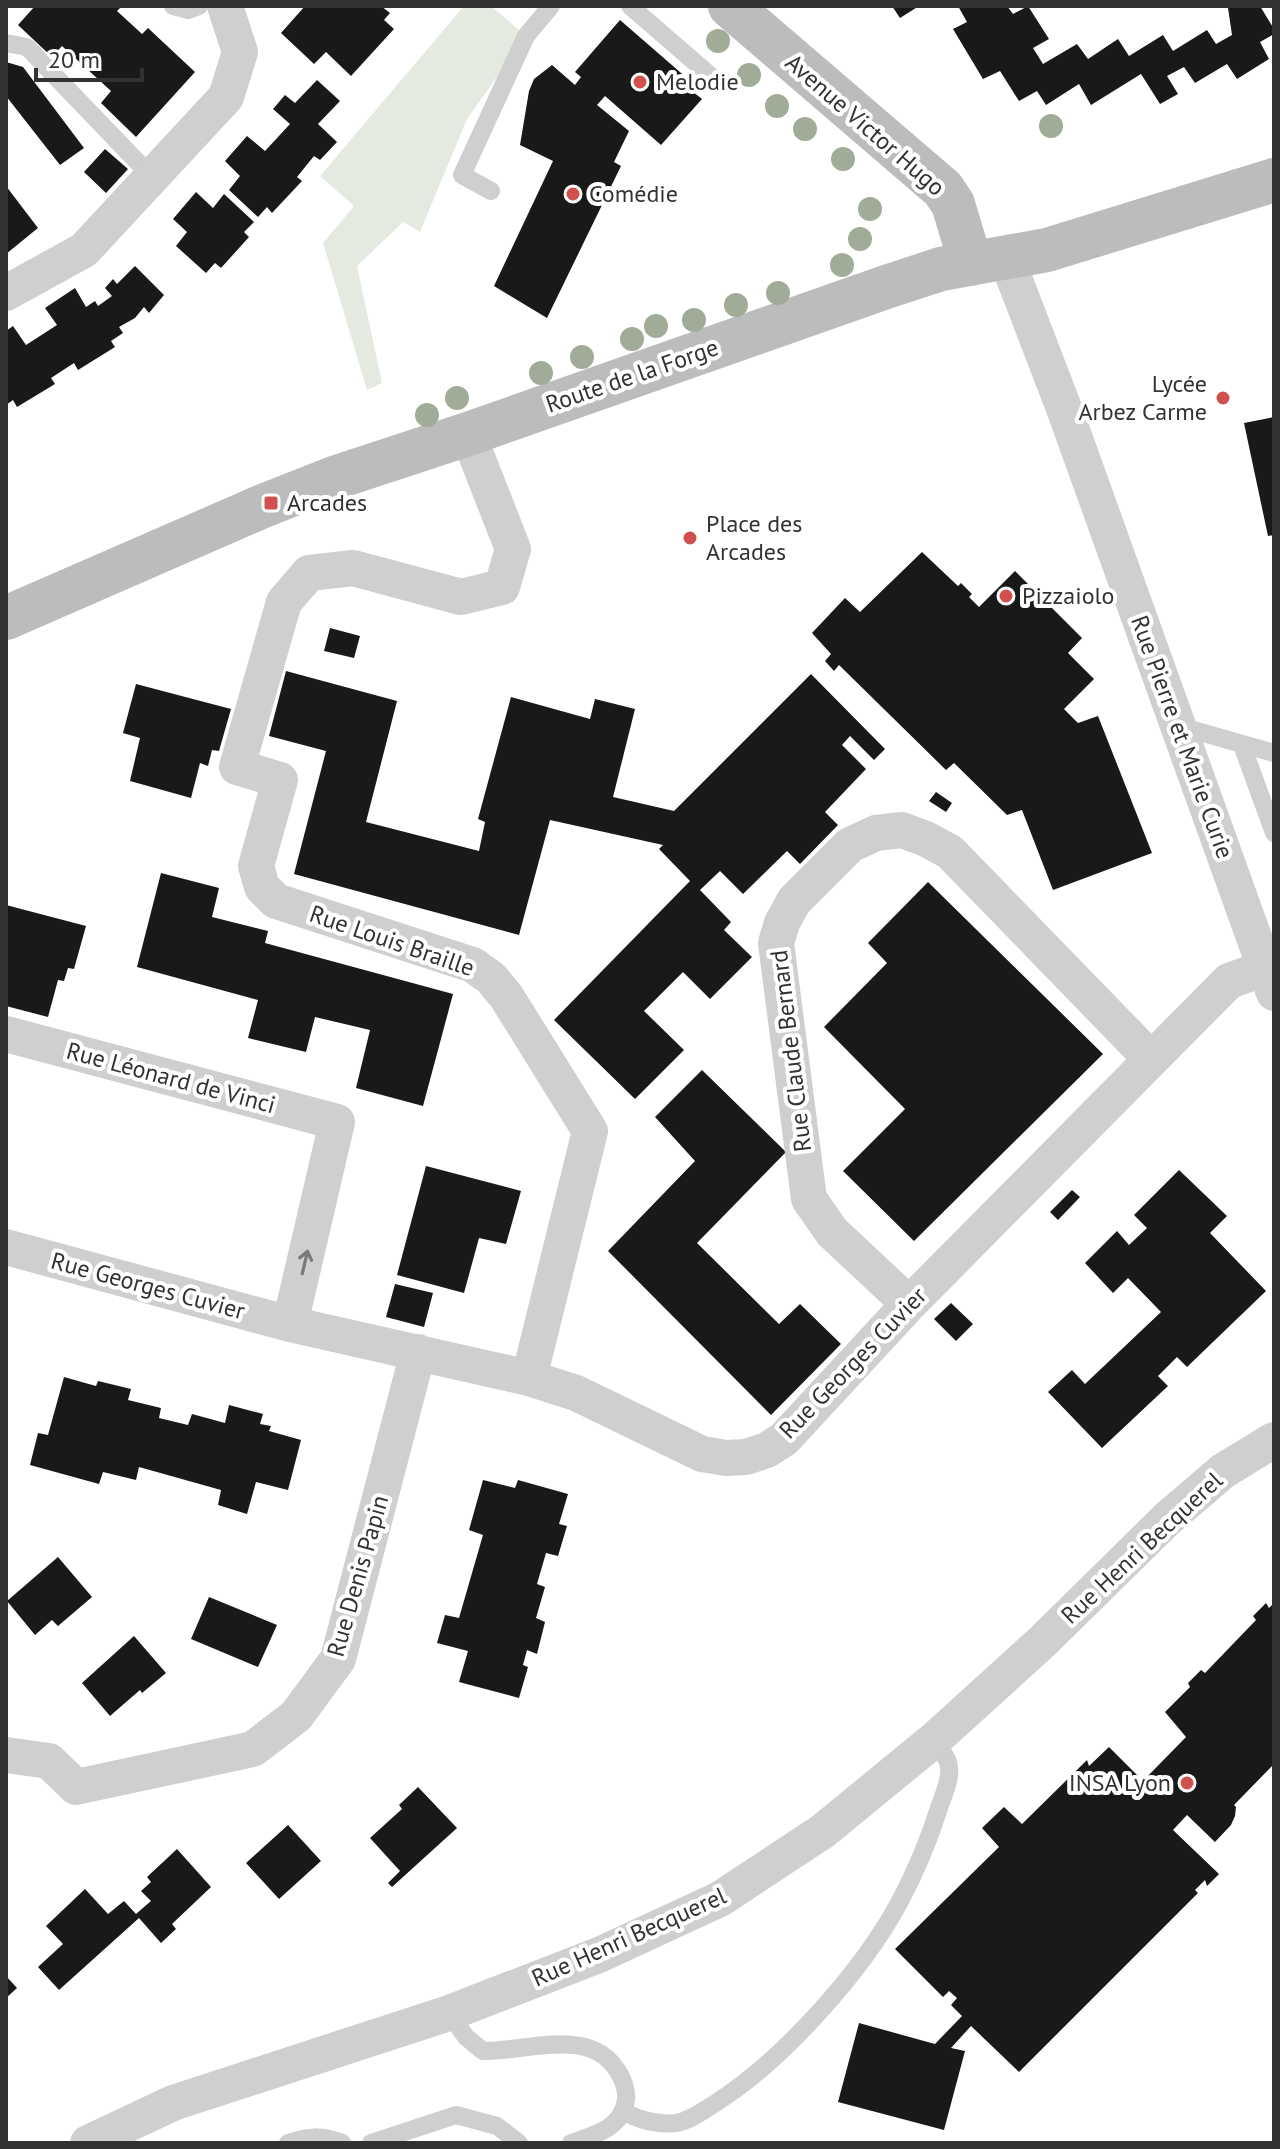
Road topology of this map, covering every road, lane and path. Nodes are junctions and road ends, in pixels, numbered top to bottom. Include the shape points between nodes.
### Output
1 (173, 6) edge
2 (199, 6) edge
3 (225, 6) edge
4 (551, 6) edge
5 (630, 6) edge
6 (730, 6) edge
7 (6, 43) edge
8 (720, 84) dead end
9 (152, 177) junction
10 (1274, 180) edge
11 (491, 191) dead end
12 (989, 260) junction
13 (6, 293) edge
14 (468, 434) junction
15 (6, 618) edge
16 (1179, 726) junction
17 (1242, 745) junction
18 (1274, 753) edge
19 (1274, 833) edge
20 (1269, 980) edge
21 (6, 1034) edge
22 (1151, 1059) junction
23 (6, 1247) edge
24 (909, 1304) junction
25 (290, 1324) junction
26 (418, 1352) junction
27 (529, 1378) junction
28 (1274, 1440) edge
29 (934, 1740) junction
30 (6, 1755) edge
31 (449, 2013) junction
32 (623, 2111) junction
33 (88, 2143) edge
34 (288, 2143) edge
35 (342, 2143) edge
36 (371, 2143) edge
37 (519, 2143) edge
38 (571, 2143) edge

1 - 2 lane
3 - 9 street via 240,52 226,97
4 - 11 lane via 526,36 462,175
5 - 8 lane
6 - 12 main road, Avenue Victor Hugo via 943,189
7 - 9 lane via 27,47
9 - 13 street via 84,250
10 - 12 main road, Route de la Forge via 1047,250
12 - 14 main road, Route de la Forge via 928,273
12 - 16 street, Rue Pierre et Marie Curie via 1065,411
14 - 15 main road, Route de la Forge via 271,503
14 - 27 street, Rue Louis Braille via 513,549 502,587 461,597 353,568 309,573 284,602 237,767 280,780 256,866 262,887 276,901 473,965 491,978 590,1131
16 - 17 lane
16 - 20 street, Rue Pierre et Marie Curie
17 - 18 lane
17 - 19 lane
20 - 22 street, Rue Georges Cuvier via 1229,981
25 -> 21 street, Rue Léonard de Vinci via 337,1122
22 - 24 street, Rue Georges Cuvier
22 - 24 street, Rue Claude Bernard via 950,852 926,839 902,830 876,833 850,845 794,901 776,943 809,1199 832,1232
23 - 25 street, Rue Georges Cuvier
24 - 27 street, Rue Georges Cuvier via 784,1439 746,1457 702,1454 576,1393
25 - 26 street, Rue Georges Cuvier
26 - 27 street, Rue Georges Cuvier
26 - 30 street, Rue Denis Papin via 338,1659 296,1716 253,1749 76,1787 49,1761
28 - 29 street, Rue Henri Becquerel via 1223,1471 1167,1519
29 - 31 street, Rue Henri Becquerel via 823,1831 720,1899 599,1955
29 - 32 lane via 950,1769 934,1823 898,1904 846,1980 770,2062 697,2114 676,2123 637,2119
31 - 32 lane via 483,2051 564,2043 597,2052 621,2075 627,2095
31 - 33 street, Rue Henri Becquerel via 173,2103
32 - 38 lane via 602,2132
34 - 35 lane via 325,2136
36 - 37 lane via 456,2115 497,2126

